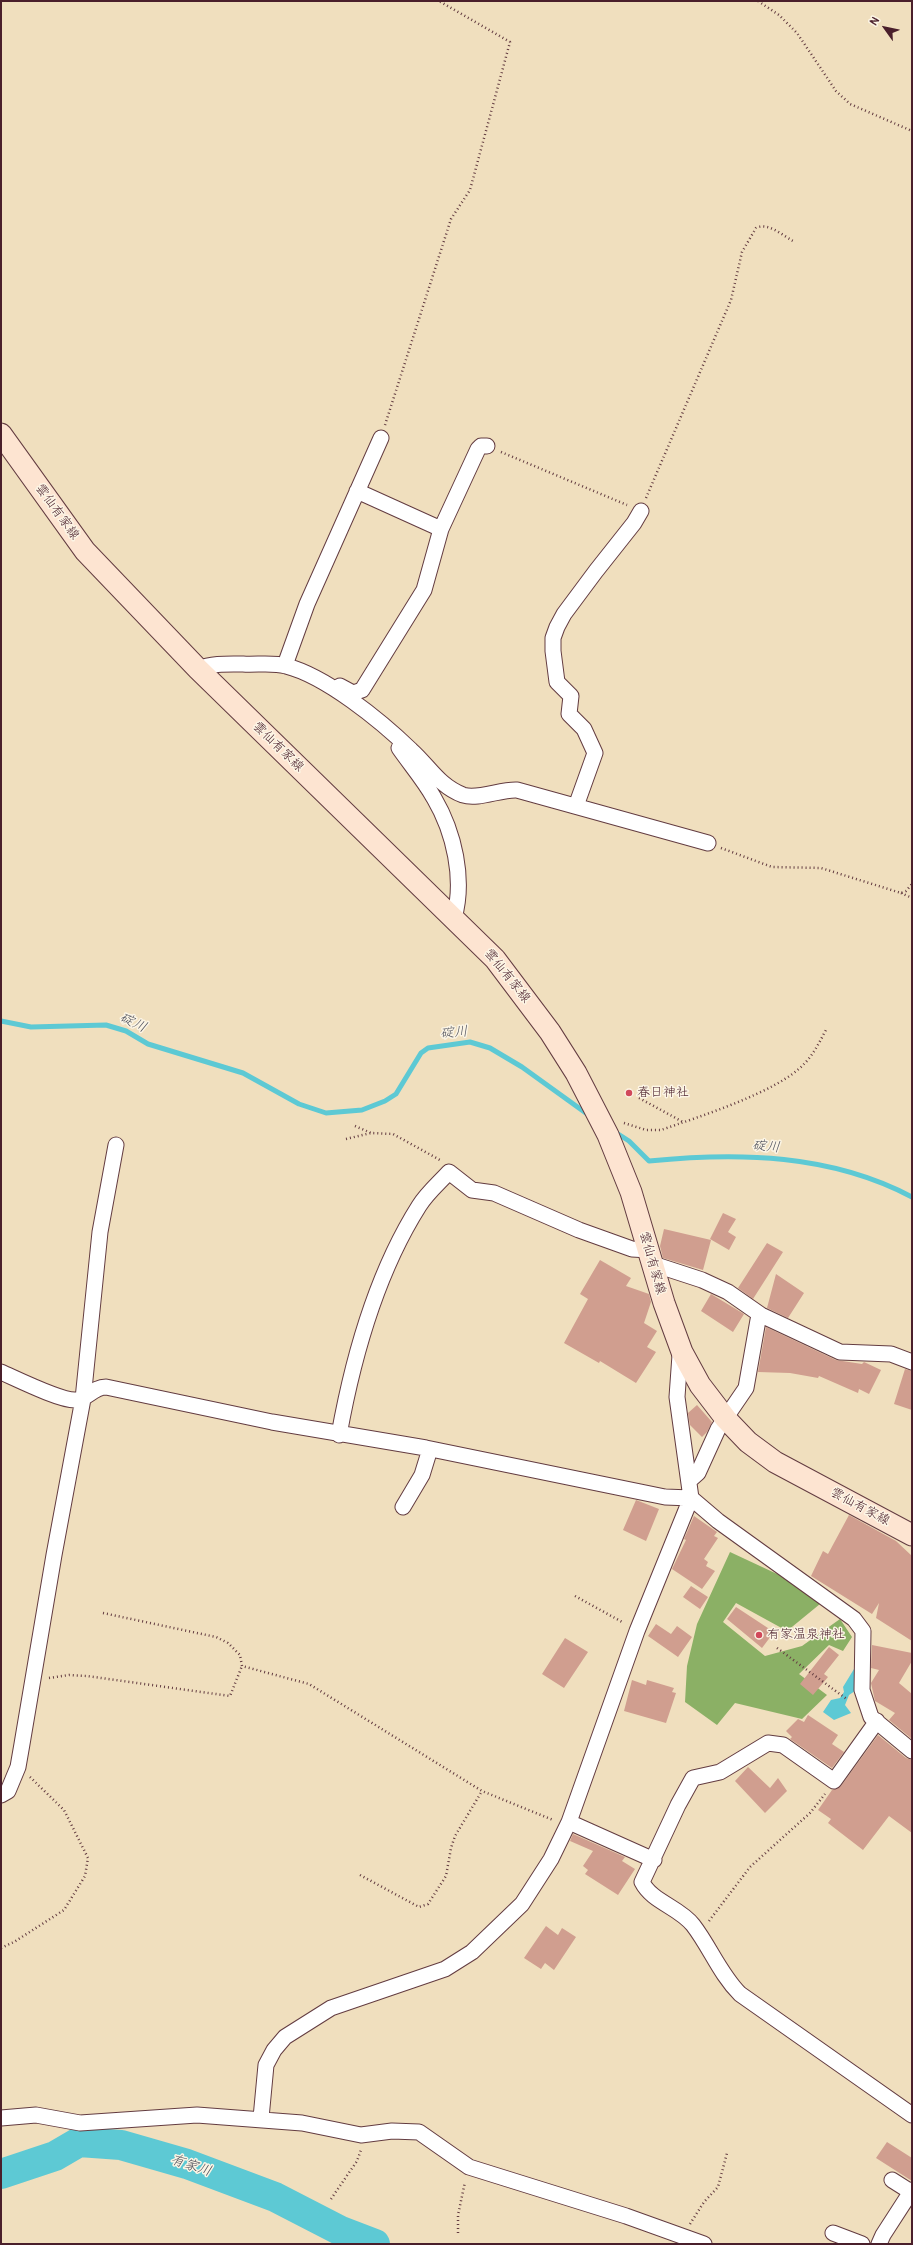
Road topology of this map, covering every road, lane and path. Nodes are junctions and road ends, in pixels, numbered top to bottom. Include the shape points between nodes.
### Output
1 (439, 1) edge
2 (758, 1) edge
3 (912, 131) edge
4 (793, 241) dead end
5 (1, 434) edge
6 (381, 438) joint
7 (487, 446) joint
8 (357, 491) junction
9 (641, 511) junction
10 (441, 530) junction
11 (284, 665) junction
12 (198, 669) junction
13 (326, 685) junction
14 (383, 726) junction
15 (576, 806) junction
16 (708, 843) joint
17 (912, 884) edge
18 (901, 893) junction
19 (912, 898) edge
20 (454, 918) junction
21 (827, 1028) dead end
22 (639, 1098) dead end
23 (683, 1122) junction
24 (355, 1126) dead end
25 (614, 1128) junction
26 (371, 1133) junction
27 (346, 1139) dead end
28 (116, 1145) dead end
29 (449, 1172) junction
30 (651, 1257) junction
31 (761, 1315) junction
32 (682, 1352) junction
33 (912, 1362) edge
34 (1, 1372) edge
35 (83, 1399) junction
36 (726, 1419) junction
37 (339, 1435) junction
38 (430, 1449) junction
39 (689, 1481) junction
40 (691, 1498) junction
41 (403, 1507) dead end
42 (912, 1535) edge
43 (575, 1596) dead end
44 (103, 1614) dead end
45 (637, 1631) junction
46 (777, 1648) dead end
47 (242, 1666) junction
48 (33, 1682) junction
49 (848, 1700) dead end
50 (877, 1721) junction
51 (912, 1751) edge
52 (18, 1767) junction
53 (834, 1781) junction
54 (482, 1791) junction
55 (1, 1795) edge
56 (569, 1822) junction
57 (654, 1860) junction
58 (360, 1875) dead end
59 (697, 1933) junction
60 (1, 1948) edge
61 (912, 2115) edge
62 (1, 2118) edge
63 (261, 2118) junction
64 (361, 2135) junction
65 (726, 2153) dead end
66 (469, 2167) junction
67 (892, 2180) dead end
68 (331, 2198) dead end
69 (909, 2198) edge
70 (672, 2232) junction
71 (458, 2233) dead end
72 (833, 2233) dead end
73 (704, 2244) edge
74 (862, 2244) edge
75 (880, 2244) edge

1 - 6 path via 510,42 470,190 451,219
2 - 3 path via 779,15 797,33 836,91 850,104
4 - 9 path via 763,226 756,228 745,246 731,300
5 - 12 main road, 雲仙有家線 via 85,551
6 - 8 street
7 - 9 path
7 - 10 street via 478,449
8 - 10 street
8 - 11 street via 307,604
9 - 15 street via 564,614 553,638 557,682 571,696 569,714 584,729 596,753
10 - 13 street via 424,590 362,690 353,693 332,682
11 - 12 street via 222,664
11 - 13 street via 308,674
12 - 20 main road, 雲仙有家線
13 - 14 street
14 - 15 street via 412,751 436,778 465,795 476,796 504,789 517,790
14 - 20 street via 434,798 446,824 454,849 458,882 458,905
15 - 16 street
16 - 18 path via 772,867 822,868
17 - 18 path
18 - 19 path
20 - 25 main road, 雲仙有家線 via 495,959 550,1032 576,1073 595,1110
21 - 23 path via 813,1053 796,1072 762,1091
22 - 23 path
23 - 25 path via 661,1130
24 - 26 path
25 - 30 main road, 雲仙有家線
26 - 27 path
26 - 29 path via 393,1134 440,1160
28 - 35 street via 100,1232
29 - 30 street via 472,1190 494,1193 579,1230
29 - 37 street via 419,1206 381,1284 347,1387
30 - 31 street via 728,1292
30 - 32 main road, 雲仙有家線
31 - 33 street via 840,1352 891,1354
31 - 36 street via 746,1388
32 - 36 main road, 雲仙有家線 via 700,1386
32 - 39 street via 677,1397
34 - 35 street via 69,1400
35 - 37 street via 95,1389 106,1387
35 - 48 street
36 - 39 street via 718,1429 698,1473
36 - 42 main road, 雲仙有家線 via 748,1442 774,1462
37 - 38 street
38 - 40 street via 665,1497
38 - 41 street via 422,1475
39 - 40 street
40 - 45 street
40 - 50 street via 718,1521 854,1619 863,1631 862,1690 871,1717
43 - 45 path
44 - 47 path via 216,1637 228,1643 240,1655
45 - 56 street
46 - 49 path
47 - 48 path via 230,1696 69,1674
47 - 54 path via 308,1684
48 - 52 street
50 - 51 street
50 - 53 street
52 - 55 street via 8,1791
52 - 60 path via 64,1810 88,1858 85,1876 64,1910
53 - 57 street via 783,1745 768,1743 720,1772 693,1778
53 - 59 path via 810,1813 750,1867
54 - 56 path via 542,1817
54 - 58 path via 450,1848 446,1876 428,1904 419,1907
56 - 57 street
56 - 63 street via 551,1859 522,1904 472,1952 445,1969 331,2008 285,2037 266,2065
57 - 59 street via 642,1882 646,1891 681,1914 694,1925
59 - 61 street via 740,1994
62 - 63 street via 36,2115 80,2123 197,2115
63 - 64 street
64 - 66 street via 392,2131 419,2132
64 - 68 path via 357,2161
65 - 70 path via 720,2182 713,2195 704,2202 689,2224
66 - 70 street
66 - 71 path via 460,2196
67 - 69 street
69 - 75 street via 883,2235
70 - 73 street
72 - 74 street

